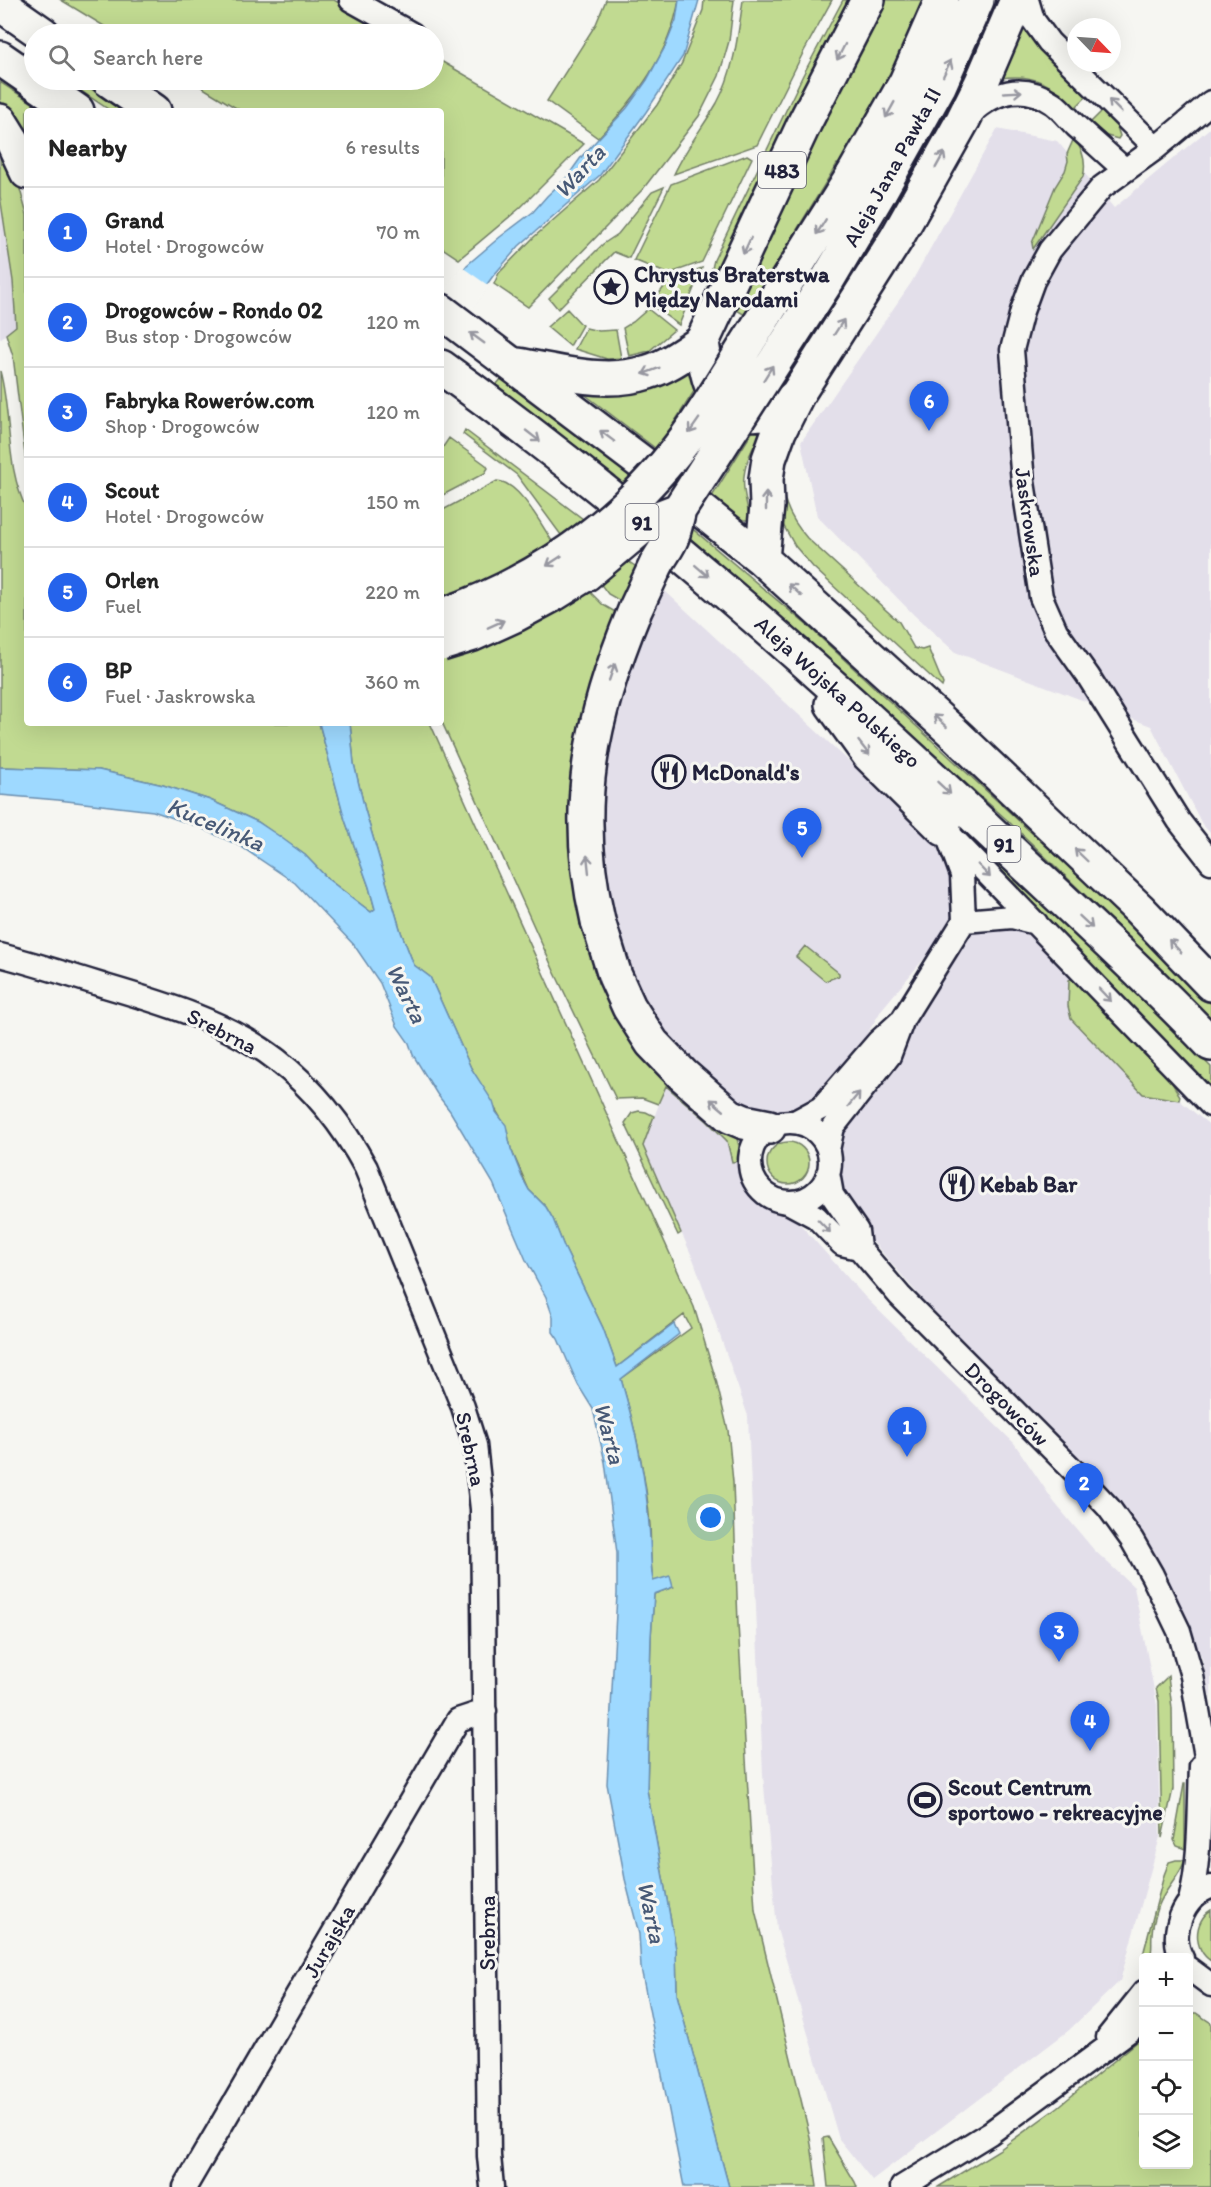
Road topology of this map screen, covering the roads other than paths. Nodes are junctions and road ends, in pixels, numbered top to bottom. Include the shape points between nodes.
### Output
1 (351, 0) edge
2 (868, 0) edge
3 (942, 0) edge
4 (977, 0) edge
5 (1017, 0) edge
6 (1027, 0) edge
7 (0, 4) edge
8 (29, 24) edge
9 (394, 24) edge
10 (0, 58) edge
11 (24, 75) edge
12 (46, 90) edge
13 (124, 90) edge
14 (1211, 102) edge
15 (73, 108) edge
16 (150, 108) edge
17 (963, 120) junction
18 (0, 121) edge
19 (1156, 148) junction
20 (24, 166) edge
21 (1124, 169) junction
22 (444, 313) edge
23 (702, 342) junction
24 (513, 364) junction
25 (444, 369) edge
26 (797, 394) junction
27 (679, 510) junction
28 (762, 560) junction
29 (444, 615) edge
30 (444, 644) edge
31 (793, 649) junction
32 (944, 829) junction
33 (1211, 862) edge
34 (964, 921) junction
35 (1036, 923) junction
36 (0, 955) edge
37 (1211, 984) edge
38 (903, 1018) junction
39 (1211, 1044) edge
40 (1211, 1105) edge
41 (782, 1124) junction
42 (828, 1150) junction
43 (828, 1173) junction
44 (788, 1202) junction
45 (859, 1248) junction
46 (485, 1711) junction
47 (1202, 1735) junction
48 (1211, 1785) edge
49 (1211, 1887) edge
50 (1190, 1902) junction
51 (1177, 1934) junction
52 (1168, 1953) edge
53 (1181, 1953) edge
54 (1139, 1997) edge
55 (1139, 2023) edge
56 (1092, 2056) junction
57 (912, 2184) edge
58 (186, 2187) edge
59 (492, 2187) edge

1 - 9 street
2 -> 23 main road, 483 via 805,122
3 -> 29 main road, bridge via 906,82 852,177 696,424 656,476 608,522 561,556 498,593
27 -> 4 main road, Aleja Jana Pawła II, bridge via 879,193 939,86
5 - 17 main road, Aleja Jana Pawła II
19 -> 6 street via 1049,42 1033,20
7 - 8 main road
10 - 11 main road
12 - 15 main road
13 - 16 main road
14 - 19 street, Jaskrowska
17 -> 21 street via 998,94 1035,94 1053,103
26 -> 17 main road, Aleja Jana Pawła II via 896,239
18 - 20 main road
19 - 21 street, Jaskrowska
21 - 33 street, Jaskrowska via 1102,187 1050,250 1032,281 1022,311 1012,350 1023,482 1041,597 1056,632 1179,821
24 -> 22 main road, Aleja Wojska Polskiego / 91
23 -> 24 main road via 660,367 629,377 586,377
23 - 26 main road via 711,385 718,396 737,410 770,413
28 -> 24 main road, Aleja Wojska Polskiego / 91
25 -> 31 main road, Aleja Wojska Polskiego / 91 via 677,549
28 -> 26 main road, Aleja Jana Pawła II via 769,459
30 -> 27 main road, bridge via 554,594 586,574 648,522
41 -> 27 main road, Aleja Jana Pawła II, bridge via 744,1122 730,1116 652,1043 615,976 590,889 585,836 595,730 611,672 671,537
37 -> 28 main road, Aleja Wojska Polskiego / 91 via 1139,909 955,734
31 -> 32 main road via 869,755
31 -> 39 main road, Aleja Wojska Polskiego / 91 via 981,822
32 - 34 street via 962,875
32 -> 35 street
34 - 35 street via 1012,917
34 - 38 street
35 -> 40 street
36 - 46 street, Srebrna via 181,1010 247,1041 295,1077 333,1115 352,1142 449,1370 475,1445 482,1509
38 - 41 street via 821,1108
42 -> 38 street via 833,1127 889,1056
41 - 42 street via 816,1131
41 - 44 street via 760,1135 749,1159 755,1184 775,1200
42 - 43 street
43 - 44 street via 824,1183 808,1198
43 - 45 street, Drogowców via 832,1196 857,1231
44 -> 45 street, Drogowców via 816,1217 842,1244
45 - 47 street, Drogowców via 929,1326 1074,1471 1126,1532 1179,1631
46 - 58 street, Jurajska via 458,1720
46 - 59 street, Srebrna
47 - 48 street, Drogowców
47 - 50 street, Drogowców via 1197,1854
49 - 50 street
50 - 51 street, Drogowców via 1181,1916
51 - 52 street, Drogowców
51 - 53 street
54 - 56 street
55 - 56 street
56 - 57 street via 1050,2091

